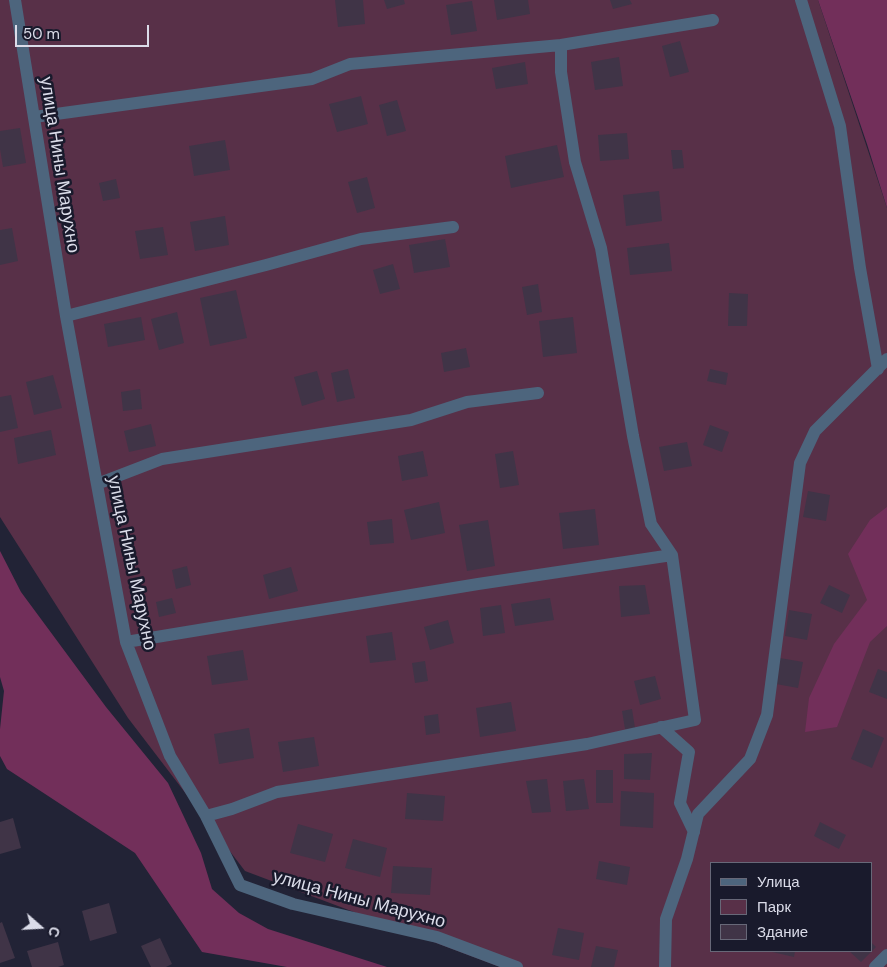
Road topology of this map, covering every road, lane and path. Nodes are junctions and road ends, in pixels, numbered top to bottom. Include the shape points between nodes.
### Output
1 (15, 0) edge
2 (801, 0) edge
3 (713, 20) dead end
4 (561, 45) junction
5 (34, 117) junction
6 (453, 227) dead end
7 (66, 316) junction
8 (887, 359) edge
9 (878, 369) junction
10 (538, 393) dead end
11 (97, 484) junction
12 (672, 555) junction
13 (126, 642) junction
14 (661, 728) junction
15 (206, 816) junction
16 (694, 832) junction
17 (887, 955) edge
18 (517, 967) edge
19 (665, 967) edge
20 (876, 967) edge

1 - 5 street, улица Нины Марухно
2 - 9 street via 840,126
3 - 4 street
4 - 5 street via 350,64 312,79
4 - 12 street via 561,72 575,162 602,248 651,524
5 - 7 street, улица Нины Марухно
6 - 7 street via 361,239
7 - 11 street, улица Нины Марухно
8 - 9 street
9 - 16 street via 815,431 800,464 767,715 750,758 698,814
10 - 11 street via 468,402 411,420 162,459
11 - 13 street, улица Нины Марухно
12 - 13 street
12 - 14 street via 695,720
13 - 15 street, улица Нины Марухно via 170,756
14 - 15 street via 587,744 277,792
14 - 16 street via 689,752 680,803
15 - 18 street, улица Нины Марухно via 240,885 293,904 437,937
16 - 19 street via 666,920
17 - 20 street

